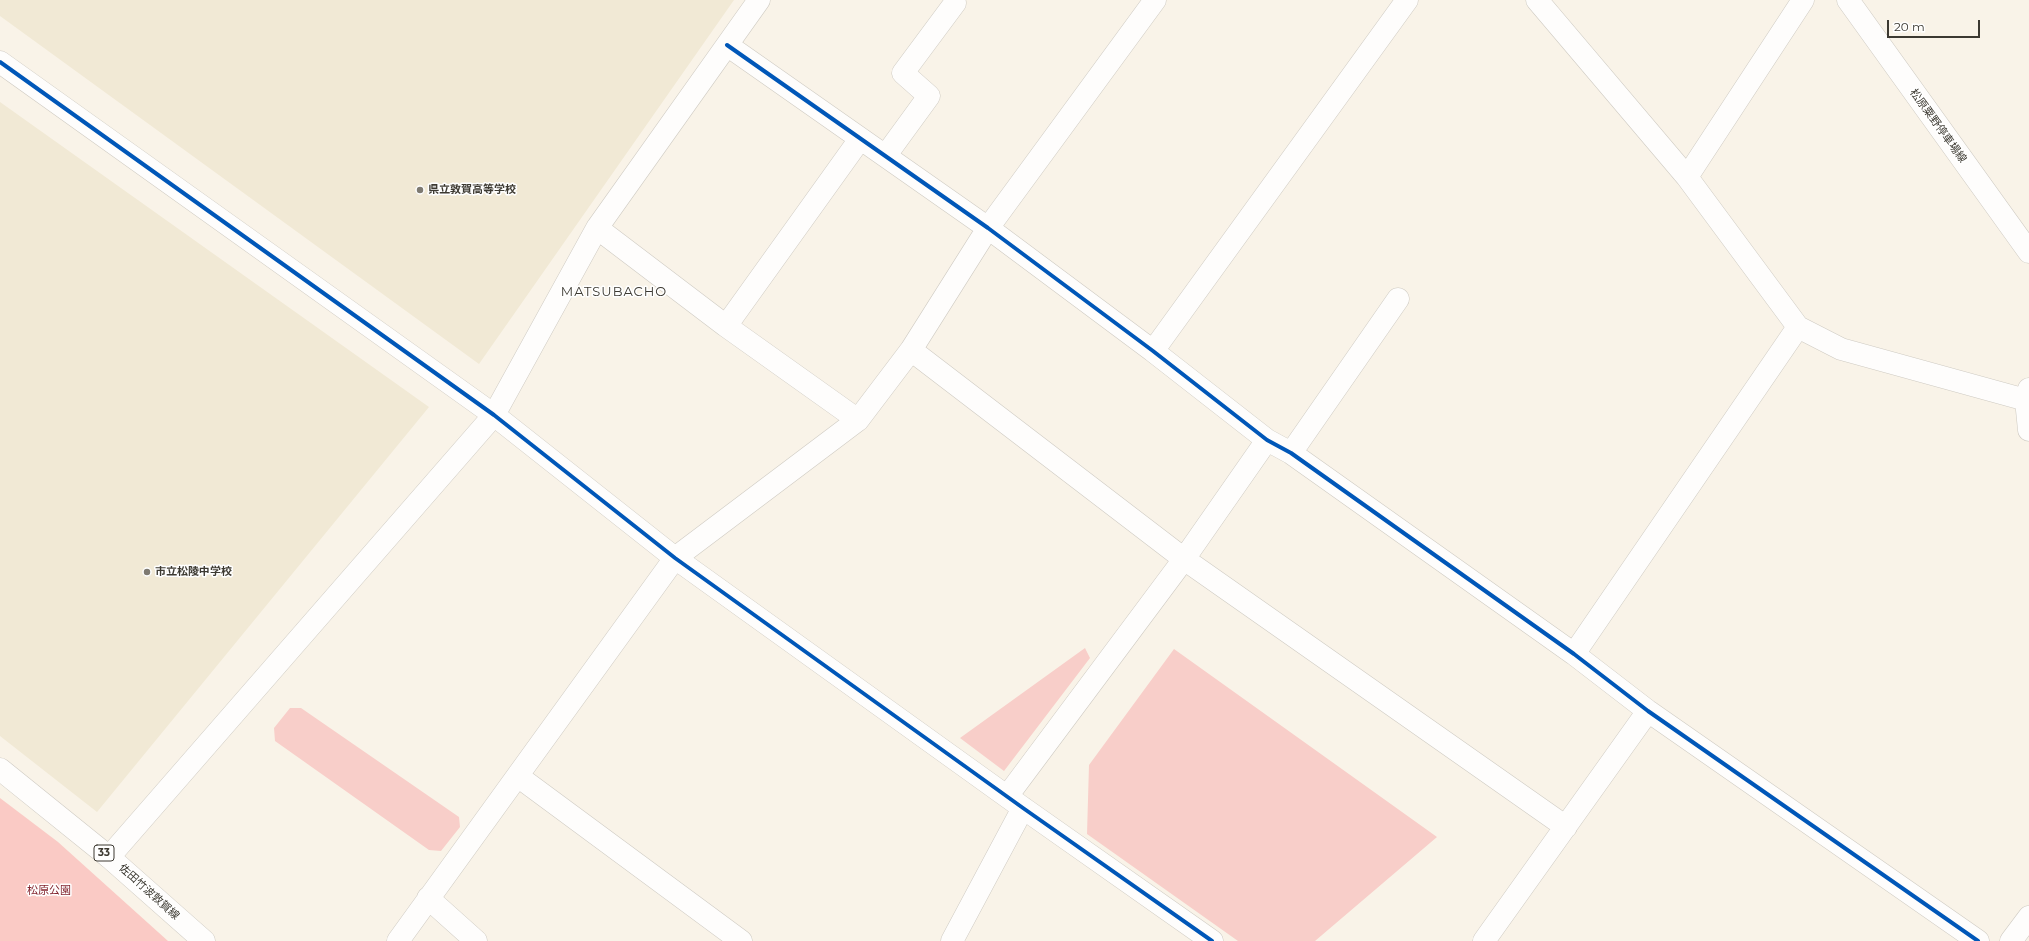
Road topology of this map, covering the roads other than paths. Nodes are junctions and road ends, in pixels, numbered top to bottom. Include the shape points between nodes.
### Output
1 (758, 0) edge
2 (1155, 0) edge
3 (1407, 0) edge
4 (1537, 0) edge
5 (1802, 0) edge
6 (1848, 0) edge
7 (955, 3) dead end
8 (727, 45) junction
9 (0, 62) edge
10 (860, 139) junction
11 (886, 155) junction
12 (1687, 177) junction
13 (598, 228) junction
14 (988, 228) junction
15 (2029, 252) edge
16 (1398, 299) dead end
17 (726, 326) junction
18 (1798, 327) junction
19 (911, 350) junction
20 (1153, 351) junction
21 (2027, 394) edge
22 (494, 415) junction
23 (858, 420) junction
24 (2029, 430) edge
25 (1266, 440) junction
26 (1291, 453) junction
27 (675, 558) junction
28 (1184, 559) junction
29 (1574, 654) junction
30 (1648, 711) junction
31 (0, 769) edge
32 (518, 777) junction
33 (1015, 802) junction
34 (1566, 827) junction
35 (109, 857) junction
36 (428, 898) junction
37 (2029, 917) edge
38 (204, 941) edge
39 (398, 941) edge
40 (476, 941) edge
41 (741, 941) edge
42 (952, 941) edge
43 (1212, 941) edge
44 (1484, 941) edge
45 (1978, 941) edge
46 (2011, 941) edge

1 - 8 street
2 - 14 street
3 - 20 street
4 - 12 street
5 - 12 street
6 - 15 street, 松原粟野停車場線
7 - 11 street via 903,73 929,96
8 - 10 street
8 - 13 street
9 - 22 street
10 - 11 street
10 - 17 street
11 - 14 street
12 - 18 street
13 - 17 street
13 - 22 street
14 - 19 street
14 - 20 street
16 - 26 street
17 - 23 street
18 - 21 street via 1841,349
18 - 29 street
19 - 23 street
19 - 28 street
20 - 25 street
21 - 24 street
22 - 27 street
22 - 35 street
23 - 27 street
25 - 26 street
25 - 28 street
26 - 29 street
27 - 32 street
27 - 33 street
28 - 33 street
28 - 34 street
29 - 30 street
30 - 34 street
30 - 45 street
31 - 35 street, 佐田竹波敦賀線 / 33
32 - 36 street
32 - 41 street
33 - 42 street
33 - 43 street
34 - 44 street
35 - 38 street, 佐田竹波敦賀線 / 33
36 - 39 street
36 - 40 street
37 - 46 street

